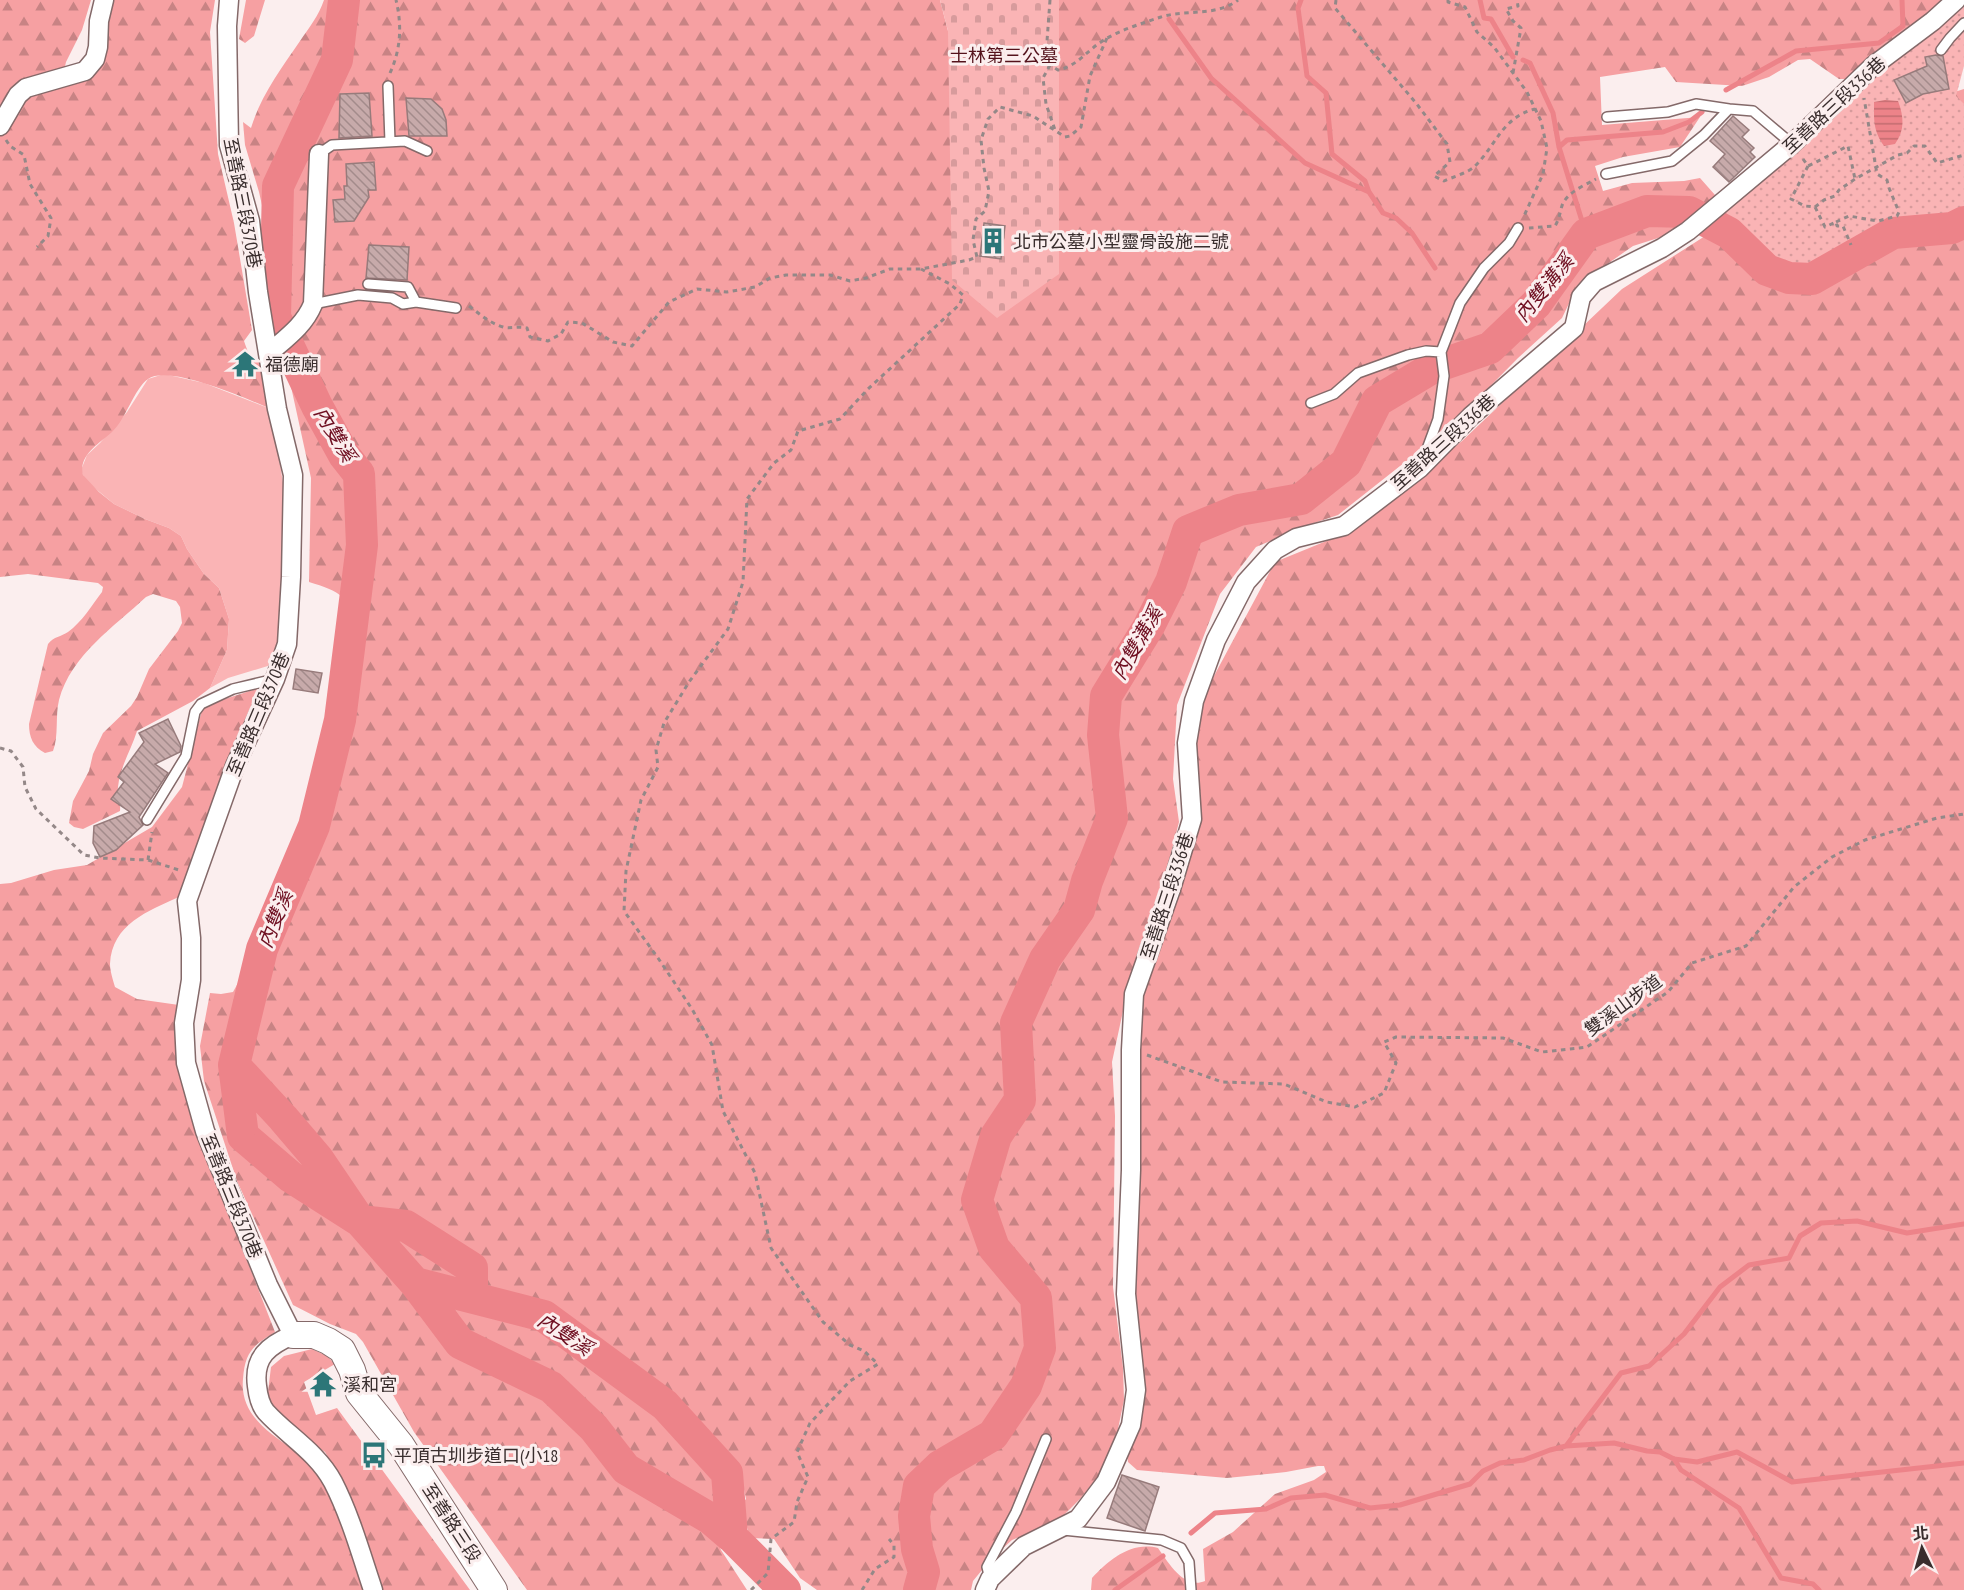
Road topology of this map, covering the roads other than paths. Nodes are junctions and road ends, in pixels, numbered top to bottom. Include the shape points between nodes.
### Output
1 (104, 0) edge
2 (229, 0) edge
3 (1956, 0) edge
4 (1964, 23) edge
5 (1941, 50) dead end
6 (388, 86) road end
7 (1729, 109) junction
8 (1606, 117) dead end
9 (2, 132) edge
10 (390, 142) junction
11 (1792, 144) junction
12 (427, 152) dead end
13 (319, 154) joint
14 (1606, 174) road end
15 (1518, 228) road end
16 (368, 284) dead end
17 (416, 302) junction
18 (313, 304) junction
19 (456, 308) road end
20 (1441, 352) junction
21 (268, 354) junction
22 (1311, 403) dead end
23 (1420, 468) junction
24 (275, 679) junction
25 (147, 820) road end
26 (293, 1335) junction
27 (1046, 1438) dead end
28 (1057, 1530) junction
29 (988, 1584) edge
30 (373, 1590) edge
31 (495, 1590) edge
32 (1191, 1590) edge

1 - 9 street via 95,59 85,71 26,88 18,95
2 - 21 street, 至善路三段370巷 via 229,145 250,221
3 - 11 street, 至善路三段336巷 via 1873,66
4 - 5 lane
6 - 10 lane
7 - 8 lane via 1696,104 1668,112
7 - 11 lane via 1753,111
7 - 14 lane via 1672,161
10 - 12 lane via 405,141
10 - 13 lane via 332,145
11 - 23 street, 至善路三段336巷 via 1688,231 1594,282 1581,297 1574,328 1471,416
13 - 18 street
15 - 20 lane via 1460,303
16 - 17 lane via 408,287
17 - 18 lane via 403,304 392,298 358,295
17 - 19 lane
18 - 21 street via 307,318
20 - 22 lane via 1408,355 1358,373 1334,394
20 - 23 lane via 1444,376 1438,419
21 - 24 street, 至善路三段370巷 via 292,475 287,644
23 - 28 street, 至善路三段336巷 via 1344,526 1296,538 1275,549 1246,582 1216,640 1194,701 1187,743 1192,819 1134,994 1126,1294 1136,1390 1131,1425 1106,1482 1078,1519
24 - 25 lane via 233,688 201,704 195,712 186,756
24 - 26 street, 至善路三段370巷 via 235,766 187,901 191,980 184,1023 186,1063 205,1131 268,1285
26 - 30 street via 275,1342 260,1359 256,1374 258,1396 265,1410 321,1463 333,1483
26 - 31 street, 至善路三段 via 314,1335 342,1350 359,1393 401,1445
27 - 29 lane via 1016,1512 987,1567
28 - 29 street, 至善路三段336巷 via 1024,1546
28 - 32 lane via 1162,1540 1182,1548 1189,1562

